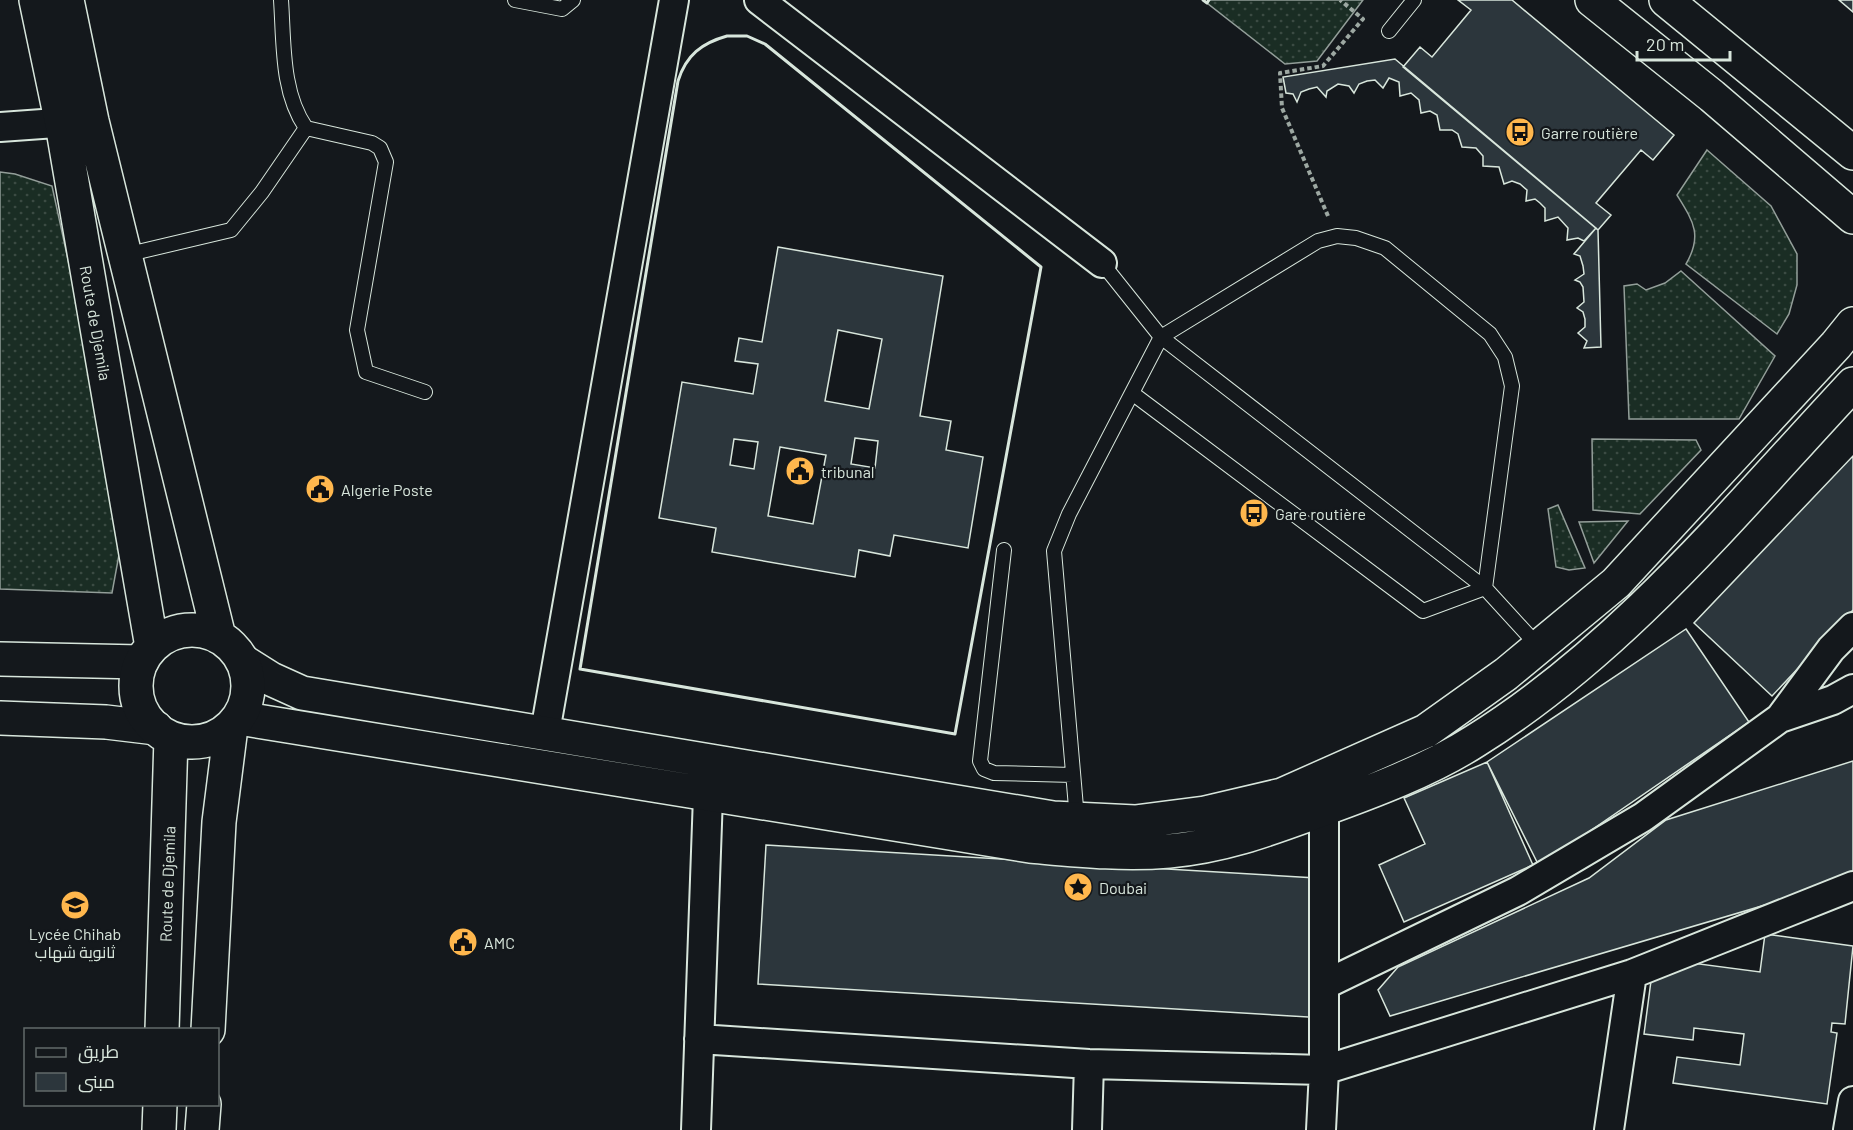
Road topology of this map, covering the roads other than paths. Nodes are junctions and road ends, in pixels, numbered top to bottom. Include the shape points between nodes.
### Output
1 (36, 0) edge
2 (67, 0) edge
3 (280, 0) edge
4 (515, 0) edge
5 (573, 0) edge
6 (674, 0) edge
7 (759, 0) edge
8 (1414, 0) edge
9 (1592, 0) edge
10 (1666, 0) edge
11 (1389, 31) dead end
12 (77, 122) junction
13 (0, 127) edge
14 (306, 128) junction
15 (1853, 153) edge
16 (1853, 217) edge
17 (125, 255) junction
18 (1102, 263) joint
19 (1853, 324) edge
20 (1161, 337) junction
21 (1853, 384) edge
22 (425, 392) dead end
23 (1132, 393) junction
24 (1004, 550) dead end
25 (1485, 588) junction
26 (1853, 627) edge
27 (219, 637) junction
28 (1539, 647) junction
29 (147, 654) junction
30 (0, 659) edge
31 (244, 662) junction
32 (1559, 682) junction
33 (1853, 689) edge
34 (0, 718) edge
35 (1780, 718) junction
36 (235, 722) junction
37 (544, 732) junction
38 (164, 733) junction
39 (718, 762) junction
40 (1073, 775) junction
41 (1319, 795) junction
42 (708, 796) junction
43 (1077, 819) junction
44 (1853, 886) edge
45 (1632, 974) junction
46 (1324, 985) junction
47 (162, 1028) edge
48 (208, 1028) edge
49 (699, 1039) junction
50 (1089, 1064) junction
51 (1324, 1070) junction
52 (1853, 1101) edge
53 (160, 1106) edge
54 (204, 1106) edge
55 (159, 1130) edge
56 (202, 1130) edge
57 (696, 1130) edge
58 (1087, 1130) edge
59 (1321, 1130) edge
60 (1609, 1130) edge
61 (1848, 1130) edge

1 - 12 main road, Route de Djemila
2 - 12 main road, Route de Djemila
3 - 14 lane via 289,90 295,114
4 - 5 lane via 562,9
6 - 37 street
7 - 18 street
8 - 11 lane
9 - 16 main road
10 - 15 main road
12 - 13 street
12 - 17 main road, Route de Djemila
12 - 29 main road, Route de Djemila
14 - 17 lane via 231,230
14 - 22 lane via 380,148 386,162 357,330 366,372
17 - 27 main road, Route de Djemila
18 - 20 lane
19 - 28 main road via 1616,583
20 - 23 lane
20 - 25 lane
20 - 25 lane via 1318,241 1336,236 1356,238 1385,248 1490,334 1505,357 1512,386
21 - 32 main road via 1640,611
23 - 25 lane via 1423,611
23 - 40 lane via 1082,486 1054,551
24 - 40 lane via 980,761 984,769 994,773
25 - 28 lane
26 - 35 street
27 - 29 main road via 183,630 166,636
27 - 31 main road
28 - 32 main road
28 - 41 main road via 1426,731
29 - 30 main road
29 - 38 main road via 137,679 137,697 144,714
31 - 36 main road via 249,681 247,700
31 - 37 main road via 302,693
32 - 41 main road via 1474,742 1367,794
33 - 35 street
34 - 38 main road via 106,722
35 - 46 street via 1644,817 1518,891
36 - 38 main road via 209,740 190,742
36 - 42 main road
36 - 48 main road via 219,822
37 - 39 main road
38 - 47 main road, Route de Djemila
39 - 42 street
39 - 43 main road
40 - 43 lane
41 - 42 main road via 1242,840 1170,851 1108,853 1030,846
41 - 43 main road via 1281,795 1205,813 1135,822
41 - 46 street
42 - 49 street
44 - 45 street
45 - 51 street
45 - 60 street
46 - 51 street
49 - 50 street
49 - 57 street
50 - 51 street
50 - 58 street
51 - 59 street
52 - 61 street
53 - 55 main road
54 - 56 main road

